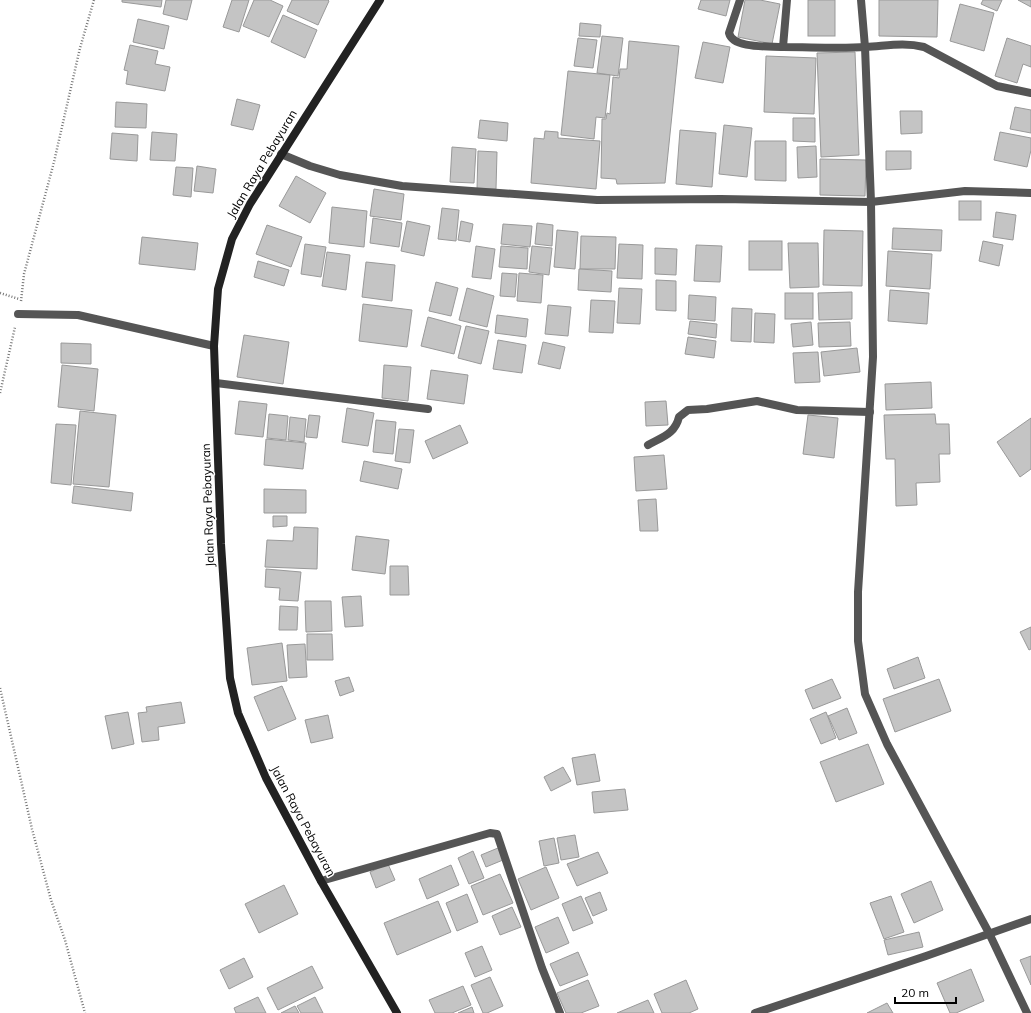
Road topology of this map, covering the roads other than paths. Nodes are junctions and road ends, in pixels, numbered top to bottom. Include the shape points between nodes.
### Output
1 (380, 0) edge
2 (740, 0) edge
3 (787, 0) edge
4 (861, 0) edge
5 (865, 47) junction
6 (783, 48) junction
7 (1031, 93) edge
8 (281, 154) junction
9 (1031, 193) edge
10 (871, 202) junction
11 (18, 314) road end
12 (214, 346) junction
13 (216, 384) junction
14 (428, 408) dead end
15 (870, 412) junction
16 (648, 445) dead end
17 (321, 881) junction
18 (1031, 919) edge
19 (989, 933) junction
20 (397, 1013) edge
21 (560, 1013) edge
22 (755, 1013) edge
23 (1028, 1013) edge

1 - 8 main road, Jalan Raya Pebayuran
2 - 6 street via 729,33 730,38 746,45
3 - 6 street
4 - 5 street
5 - 6 street
5 - 7 street via 906,44 924,47 997,86
5 - 10 street
8 - 10 street via 340,175 402,186 597,200
8 - 12 main road, Jalan Raya Pebayuran via 232,239 218,288
9 - 10 street via 965,191
10 - 15 street via 873,357
11 - 12 street via 78,315
12 - 13 main road, Jalan Raya Pebayuran
13 - 14 street
13 - 17 main road, Jalan Raya Pebayuran via 221,544 230,678 238,713 266,778
15 - 16 street via 797,410 757,401 688,410 679,417 677,427 673,431
15 - 19 street via 858,599 858,641 865,694 887,744
17 - 20 main road, Jalan Raya Pebayuran
17 - 21 street via 490,832 497,834 542,968
18 - 19 street
19 - 22 street
19 - 23 street

